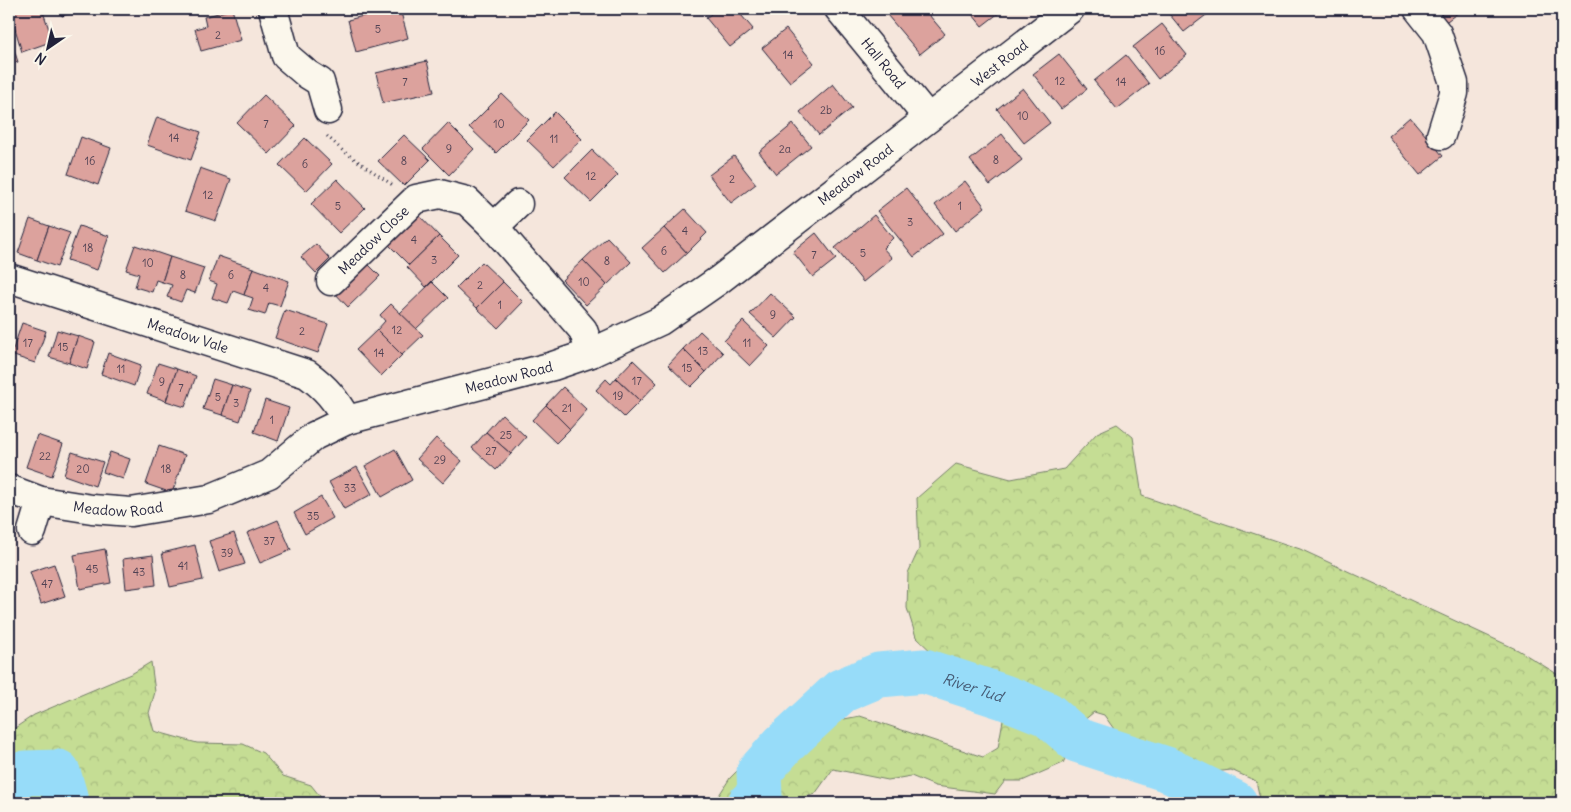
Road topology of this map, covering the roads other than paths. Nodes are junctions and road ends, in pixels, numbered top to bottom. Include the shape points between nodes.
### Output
1 (272, 9) edge
2 (839, 9) edge
3 (1070, 9) edge
4 (1418, 9) edge
5 (928, 118) junction
6 (325, 121) road end
7 (1441, 136) dead end
8 (518, 204) dead end
9 (494, 227) junction
10 (9, 278) edge
11 (331, 281) dead end
12 (591, 353) junction
13 (347, 420) junction
14 (9, 489) edge
15 (41, 501) junction
16 (32, 531) dead end

1 - 6 street via 286,56 320,82
2 - 5 street, Hall Road
3 - 5 street, West Road
4 - 7 street via 1437,33 1454,83
5 - 12 street, Meadow Road via 719,280 660,321
8 - 9 street
9 - 11 street, Meadow Close via 467,201 440,194 416,198
9 - 12 street, Meadow Close via 583,330
10 - 13 street, Meadow Vale via 306,374 325,387
12 - 13 street, Meadow Road
13 - 15 street, Meadow Road via 314,436 269,474 209,499 131,512
14 - 15 street, Meadow Road
15 - 16 street

